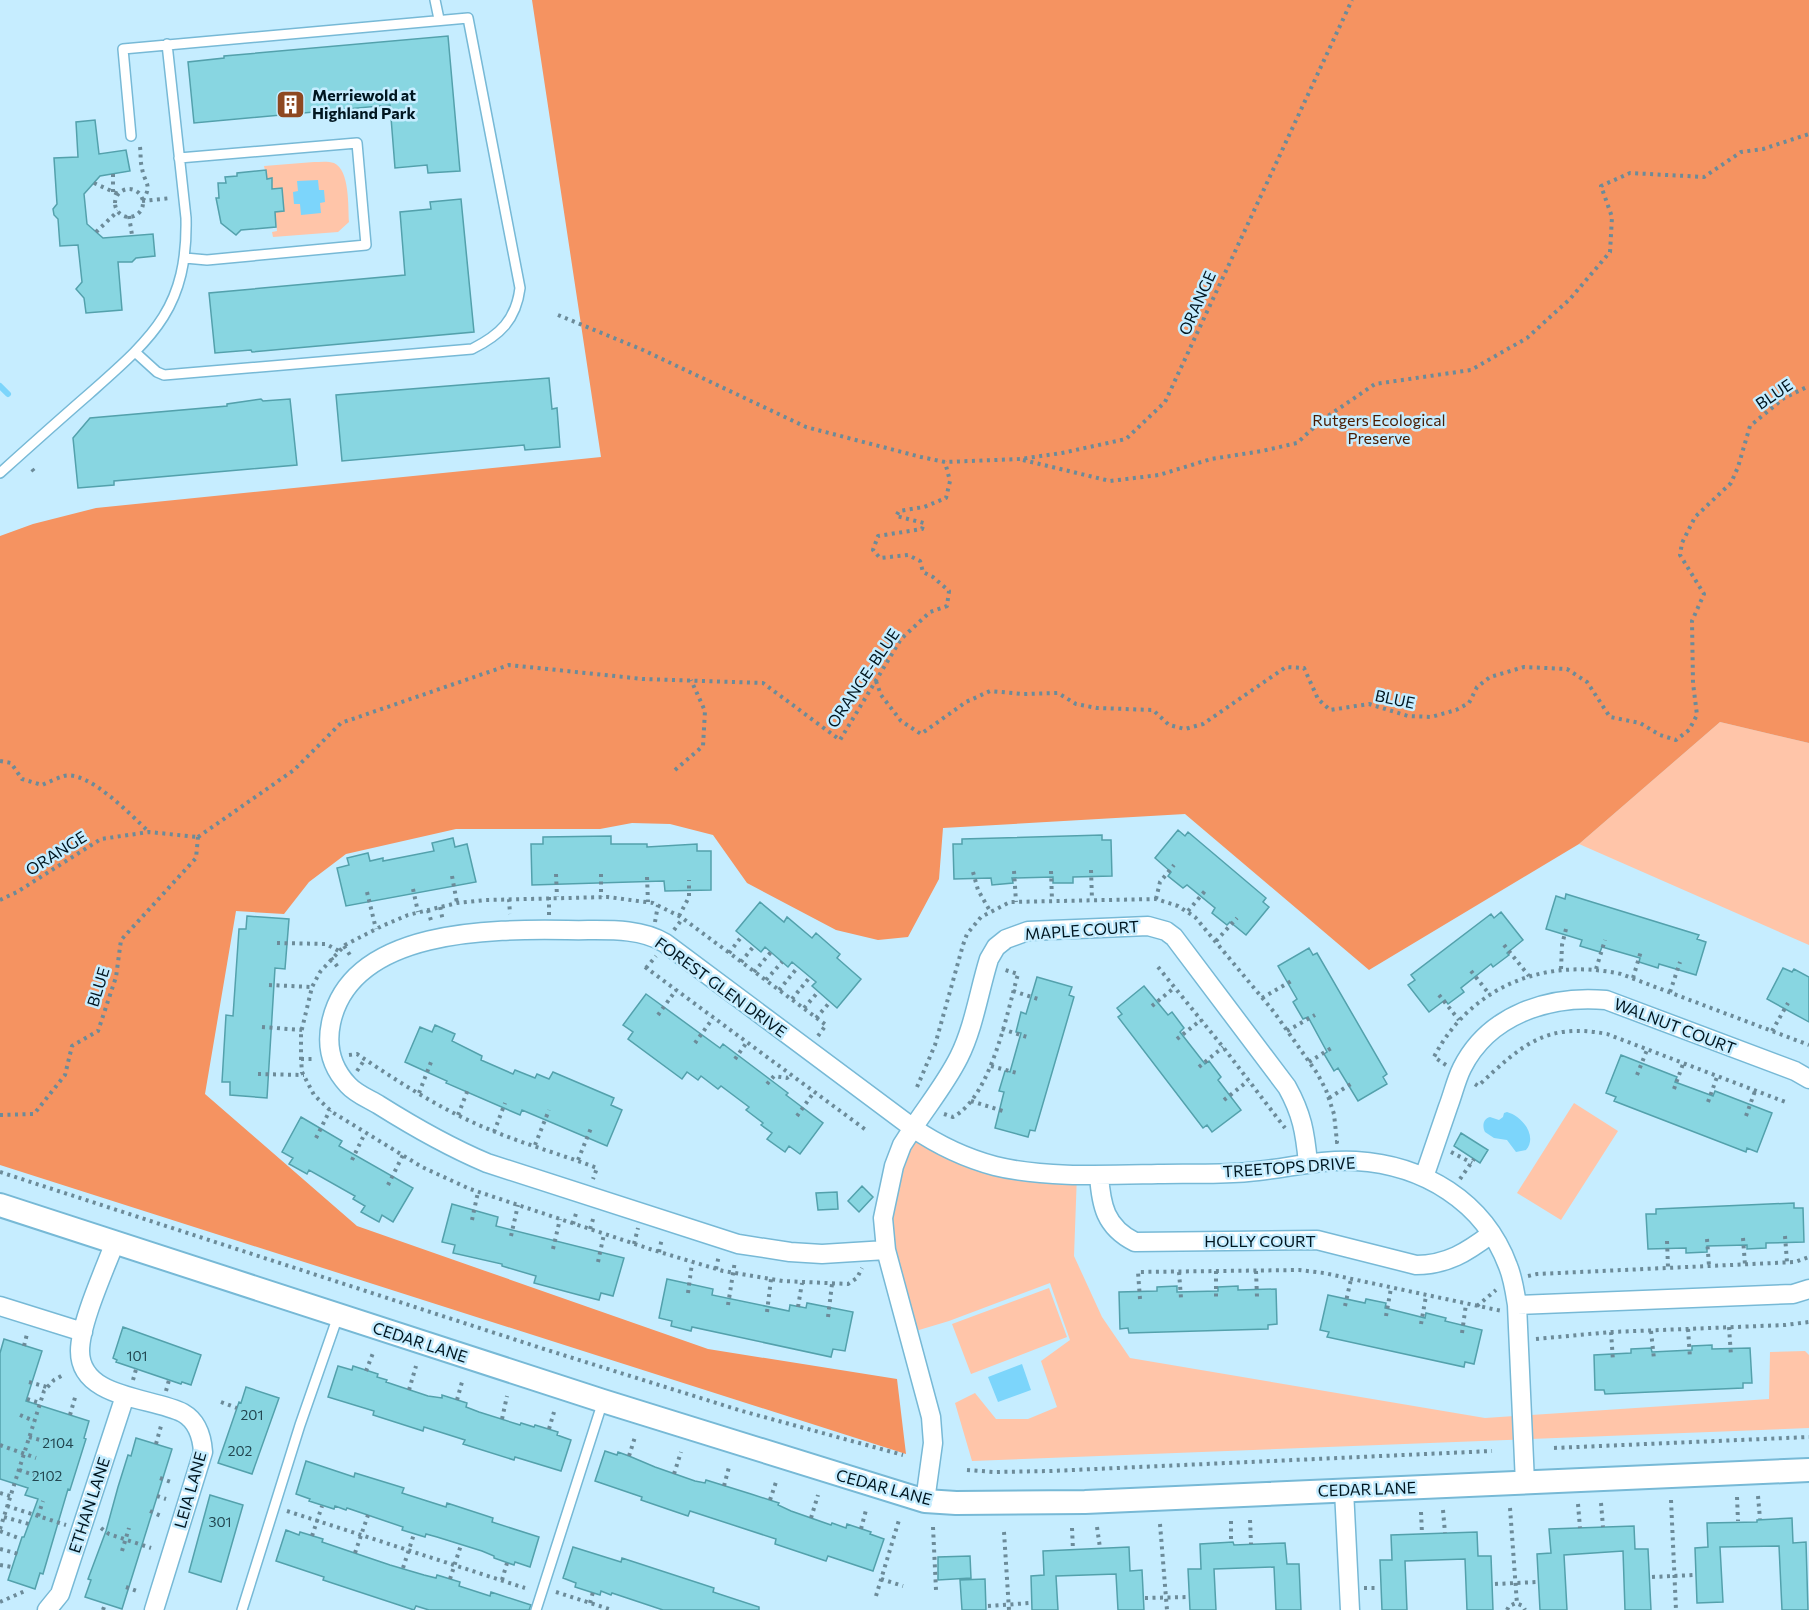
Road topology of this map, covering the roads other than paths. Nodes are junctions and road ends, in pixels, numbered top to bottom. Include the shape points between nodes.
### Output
1 (435, 0) edge
2 (439, 19) junction
3 (167, 44) junction
4 (131, 136) dead end
5 (179, 158) junction
6 (185, 258) junction
7 (135, 352) junction
8 (0, 473) edge
9 (1809, 1079) edge
10 (913, 1128) junction
11 (1308, 1163) junction
12 (1099, 1175) junction
13 (1424, 1177) junction
14 (0, 1205) edge
15 (1491, 1234) junction
16 (115, 1242) junction
17 (886, 1250) junction
18 (1809, 1289) edge
19 (0, 1305) edge
20 (1517, 1305) junction
21 (338, 1316) junction
22 (82, 1332) junction
23 (124, 1396) junction
24 (603, 1401) junction
25 (1809, 1470) edge
26 (1525, 1483) junction
27 (1344, 1490) junction
28 (925, 1501) junction
29 (47, 1610) edge
30 (154, 1610) edge
31 (242, 1610) edge
32 (536, 1610) edge
33 (1350, 1610) edge

1 - 2 lane
2 - 3 lane
2 - 7 lane via 468,18 520,288 518,305 507,323 491,339 472,349 164,375
3 - 4 lane via 123,49
3 - 5 lane
5 - 6 lane via 186,218
5 - 6 lane via 357,143 366,245 207,260
6 - 7 lane via 172,300 158,326
7 - 8 lane
9 - 13 street, WALNUT COURT via 1606,1000 1558,1000 1508,1018 1487,1033 1471,1052 1459,1074
10 - 11 street, MAPLE COURT via 935,1107 959,1057 996,947 1028,931 1148,926 1166,931 1196,965 1287,1087 1303,1122
10 - 12 street, FOREST GLEN DRIVE via 939,1145 995,1166
10 - 17 street via 902,1145 887,1191 883,1218
10 - 17 street, FOREST GLEN DRIVE via 665,943 642,933 487,931 436,939 395,952 361,973 339,1000 332,1016 329,1050 333,1064 351,1088 404,1121 487,1163 731,1242 811,1253
11 - 12 street, TREETOPS DRIVE via 1248,1172
11 - 13 street, TREETOPS DRIVE via 1356,1161 1390,1165
12 - 15 street, HOLLY COURT via 1101,1197 1112,1226 1135,1242 1317,1240 1416,1265 1433,1265 1464,1254
13 - 15 street, TREETOPS DRIVE via 1451,1191
14 - 16 street, CEDAR LANE
15 - 20 street via 1508,1267
16 - 21 street, CEDAR LANE
16 - 22 street, LEIA LANE
17 - 28 street via 931,1417 933,1443
18 - 20 street via 1793,1294
19 - 22 street
20 - 26 street
21 - 24 street, CEDAR LANE
21 - 31 lane
22 - 23 street, LEIA LANE via 80,1352 84,1367 103,1387
23 - 29 street, ETHAN LANE via 60,1594
23 - 30 street, LEIA LANE via 183,1413 195,1424 202,1441 200,1461
24 - 28 street, CEDAR LANE
24 - 32 lane
25 - 26 street, CEDAR LANE
26 - 27 street, CEDAR LANE
27 - 28 street, CEDAR LANE via 1085,1502
27 - 33 street

